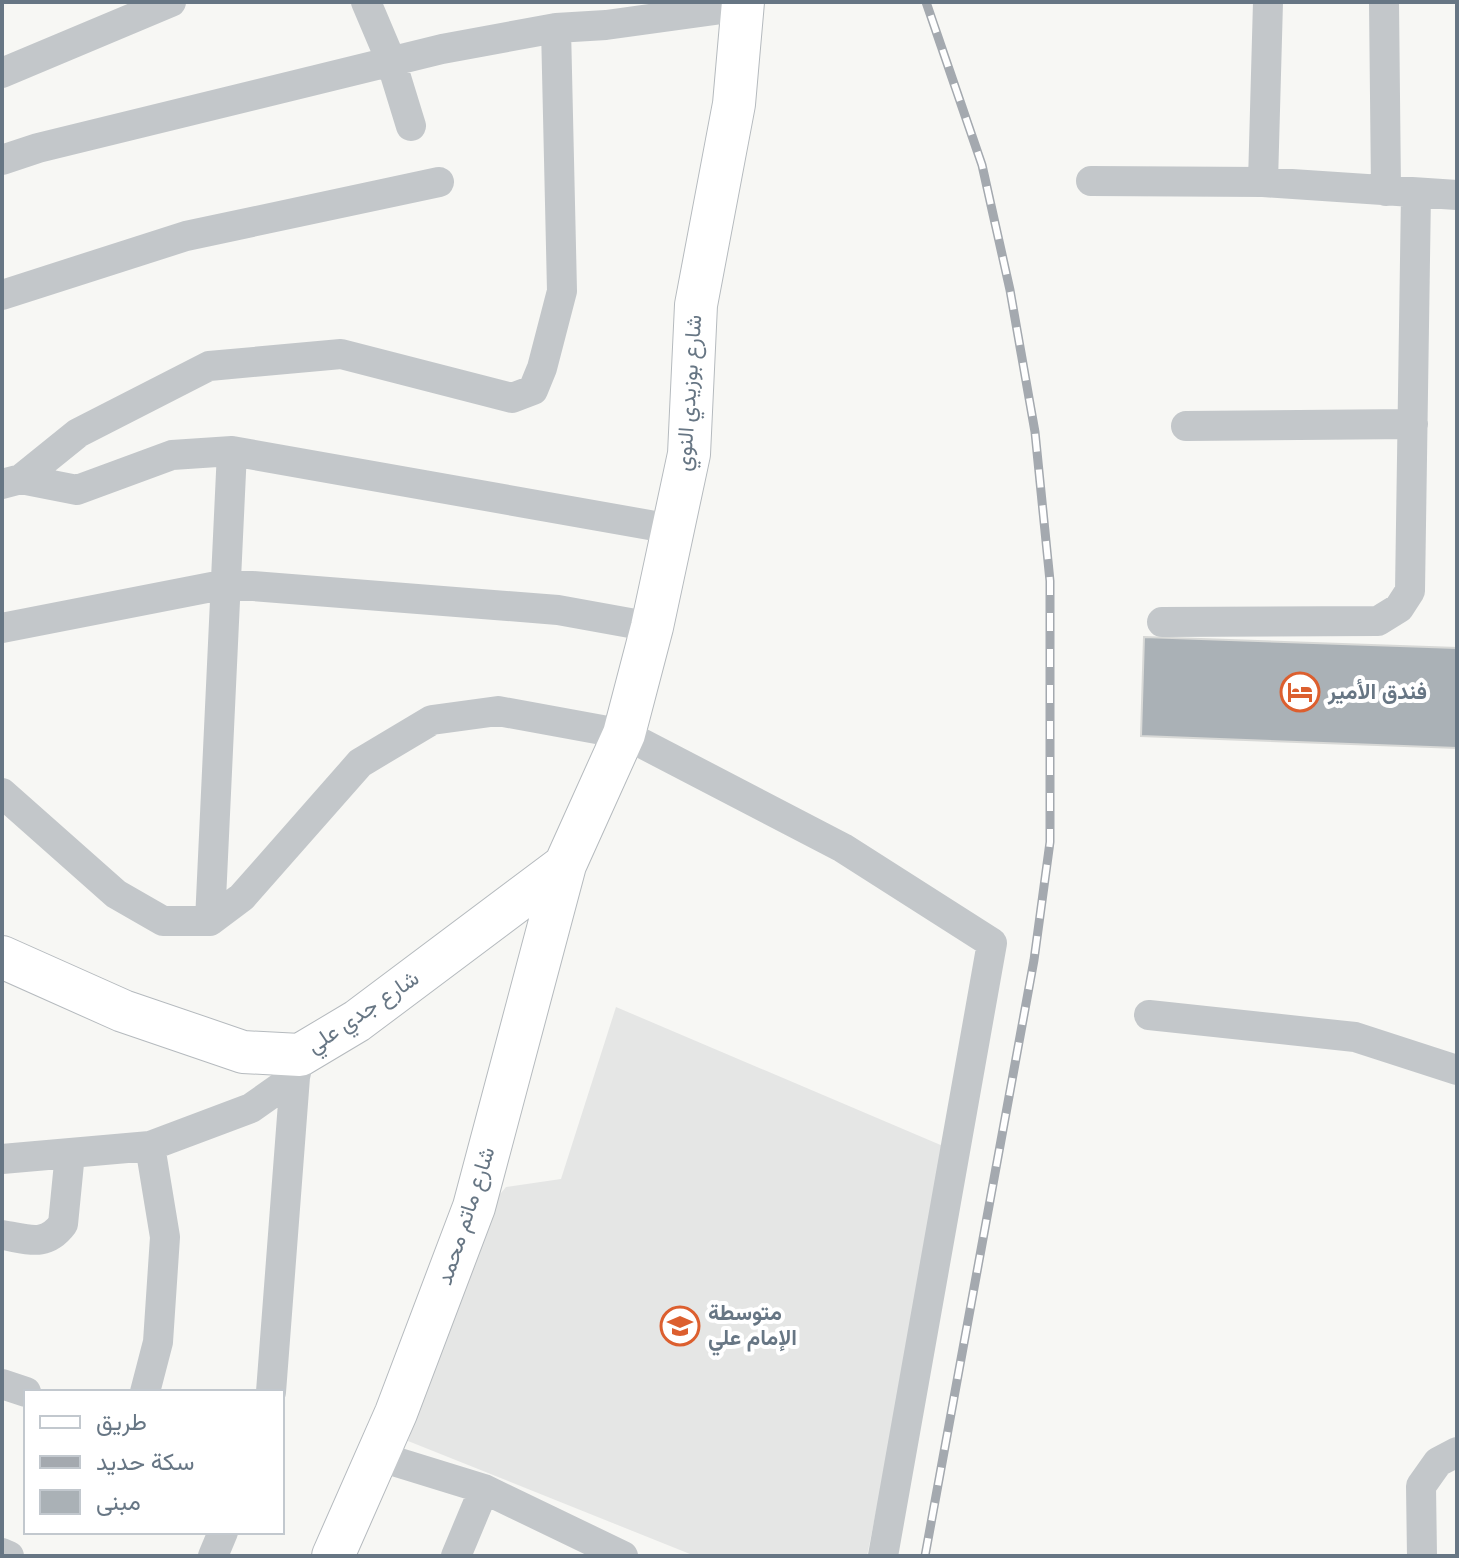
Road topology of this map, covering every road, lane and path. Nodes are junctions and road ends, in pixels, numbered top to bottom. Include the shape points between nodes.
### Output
1 (171, 2) edge
2 (366, 2) edge
3 (1268, 2) edge
4 (1384, 2) edge
5 (743, 4) edge
6 (556, 28) junction
7 (391, 61) junction
8 (2, 73) edge
9 (411, 126) dead end
10 (2, 160) edge
11 (1091, 181) dead end
12 (439, 182) dead end
13 (1263, 182) junction
14 (1386, 191) junction
15 (1416, 193) junction
16 (1457, 195) edge
17 (2, 295) edge
18 (1413, 424) junction
19 (1186, 426) dead end
20 (232, 451) junction
21 (12, 481) edge
22 (672, 529) junction
23 (227, 584) junction
24 (1162, 622) dead end
25 (652, 627) junction
26 (2, 628) edge
27 (624, 734) junction
28 (2, 793) edge
29 (565, 865) junction
30 (210, 921) junction
31 (2, 957) edge
32 (1149, 1015) dead end
33 (298, 1066) junction
34 (1457, 1070) edge
35 (150, 1146) junction
36 (70, 1153) junction
37 (2, 1159) edge
38 (2, 1235) edge
39 (2, 1384) edge
40 (146, 1390) edge
41 (271, 1390) edge
42 (24, 1391) edge
43 (1457, 1452) edge
44 (377, 1456) junction
45 (484, 1489) junction
46 (222, 1534) edge
47 (2, 1553) edge
48 (609, 1553) edge
49 (9, 1556) edge
50 (213, 1556) edge
51 (333, 1556) edge
52 (456, 1556) edge
53 (883, 1556) edge
54 (1422, 1556) edge

1 - 8 street
2 - 7 street
3 - 13 street
4 - 14 street
5 - 6 street
5 - 22 street, شارع بوزيدي النوي via 734,104 696,305 689,454
6 - 7 street
6 - 21 street via 562,291 533,390 512,398 341,354 209,366 78,433
7 - 9 street
7 - 10 street
11 - 13 street
12 - 17 street via 186,236
13 - 14 street
14 - 15 street
15 - 16 street
15 - 18 street
18 - 19 street
18 - 24 street via 1410,591 1399,608 1378,621
20 - 21 street via 172,455 77,490
20 - 22 street
20 - 23 street
22 - 25 street, شارع بوزيدي النوي
23 - 25 street via 558,610
23 - 26 street
23 - 30 street
25 - 27 street, شارع بوزيدي النوي
27 - 29 street, شارع بوزيدي النوي
27 - 30 street via 498,711 432,720 360,763 242,897
27 - 53 street via 843,848 992,943
28 - 30 street via 116,894 163,921
29 - 33 street, شارع جدي علي
29 - 44 street, شارع ماتم محمد via 474,1207
31 - 33 street, شارع جدي علي via 123,1011
32 - 34 street via 1355,1037
33 - 35 street via 251,1108
33 - 41 street
35 - 36 street
35 - 40 street via 165,1237 158,1342
36 - 37 street
36 - 38 street via 63,1224 56,1233 43,1241
39 - 42 street
43 - 54 street via 1438,1462 1421,1486
44 - 45 street
44 - 51 street, شارع ماتم محمد
45 - 48 street
45 - 52 street
46 - 50 street
47 - 49 street

